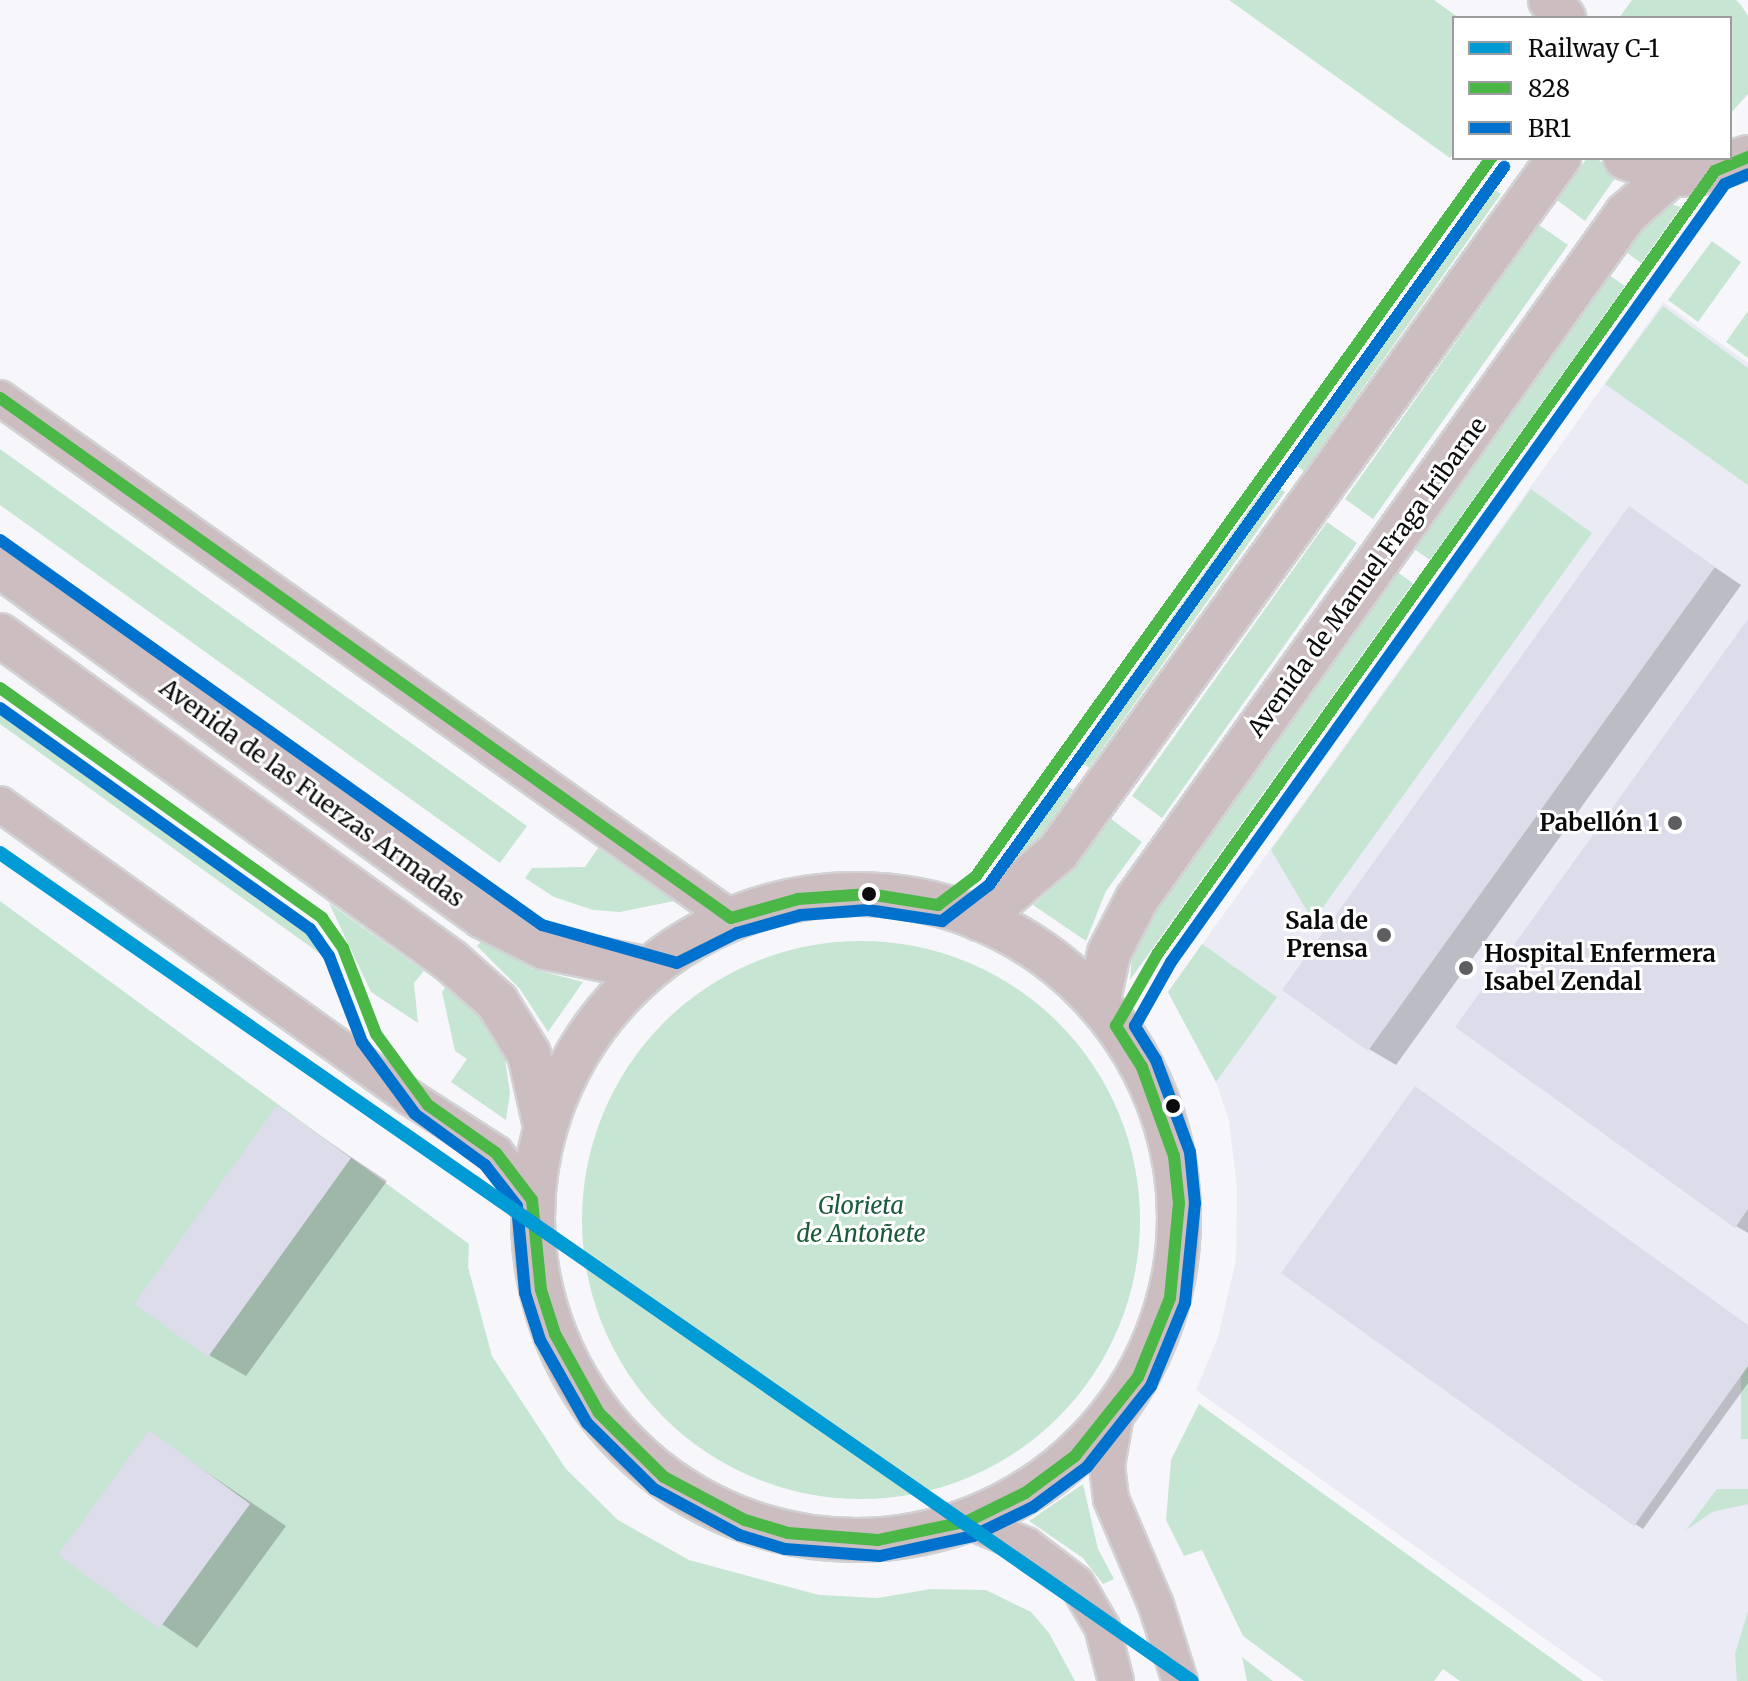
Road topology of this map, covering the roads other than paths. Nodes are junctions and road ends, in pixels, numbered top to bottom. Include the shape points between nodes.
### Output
1 (1550, 0) edge
2 (1562, 16) edge
3 (1748, 157) edge
4 (1558, 160) edge
5 (1631, 160) edge
6 (1672, 174) junction
7 (0, 398) edge
8 (0, 566) edge
9 (0, 635) edge
10 (0, 804) edge
11 (731, 918) junction
12 (979, 919) junction
13 (648, 969) junction
14 (1098, 1003) junction
15 (545, 1126) junction
16 (532, 1200) junction
17 (1117, 1409) junction
18 (968, 1521) junction
19 (1116, 1681) edge
20 (1180, 1681) edge

1 - 2 street
3 - 6 street via 1715,171
4 - 12 street via 1058,852
5 - 6 street
6 - 14 street, Avenida de Manuel Fraga Iribarne via 1626,214 1137,899 1109,953
7 - 11 street
8 - 13 street, Avenida de las Fuerzas Armadas via 483,917 545,948
9 - 15 street via 451,961 497,1002 529,1054
10 - 16 street via 396,1088 496,1153
11 - 12 street via 798,899 869,894 938,905
11 - 13 street
12 - 14 street via 1043,954
13 - 15 street via 585,1040
14 - 17 street via 1142,1067 1161,1110 1179,1203 1170,1298 1154,1343
15 - 16 street
16 - 18 street via 536,1261 555,1334 599,1413 664,1477 745,1520 833,1539 878,1540
17 - 18 street via 1075,1456 1050,1475
17 - 20 street via 1107,1466 1111,1499 1156,1605
18 - 19 street via 1026,1545 1077,1584 1102,1627

